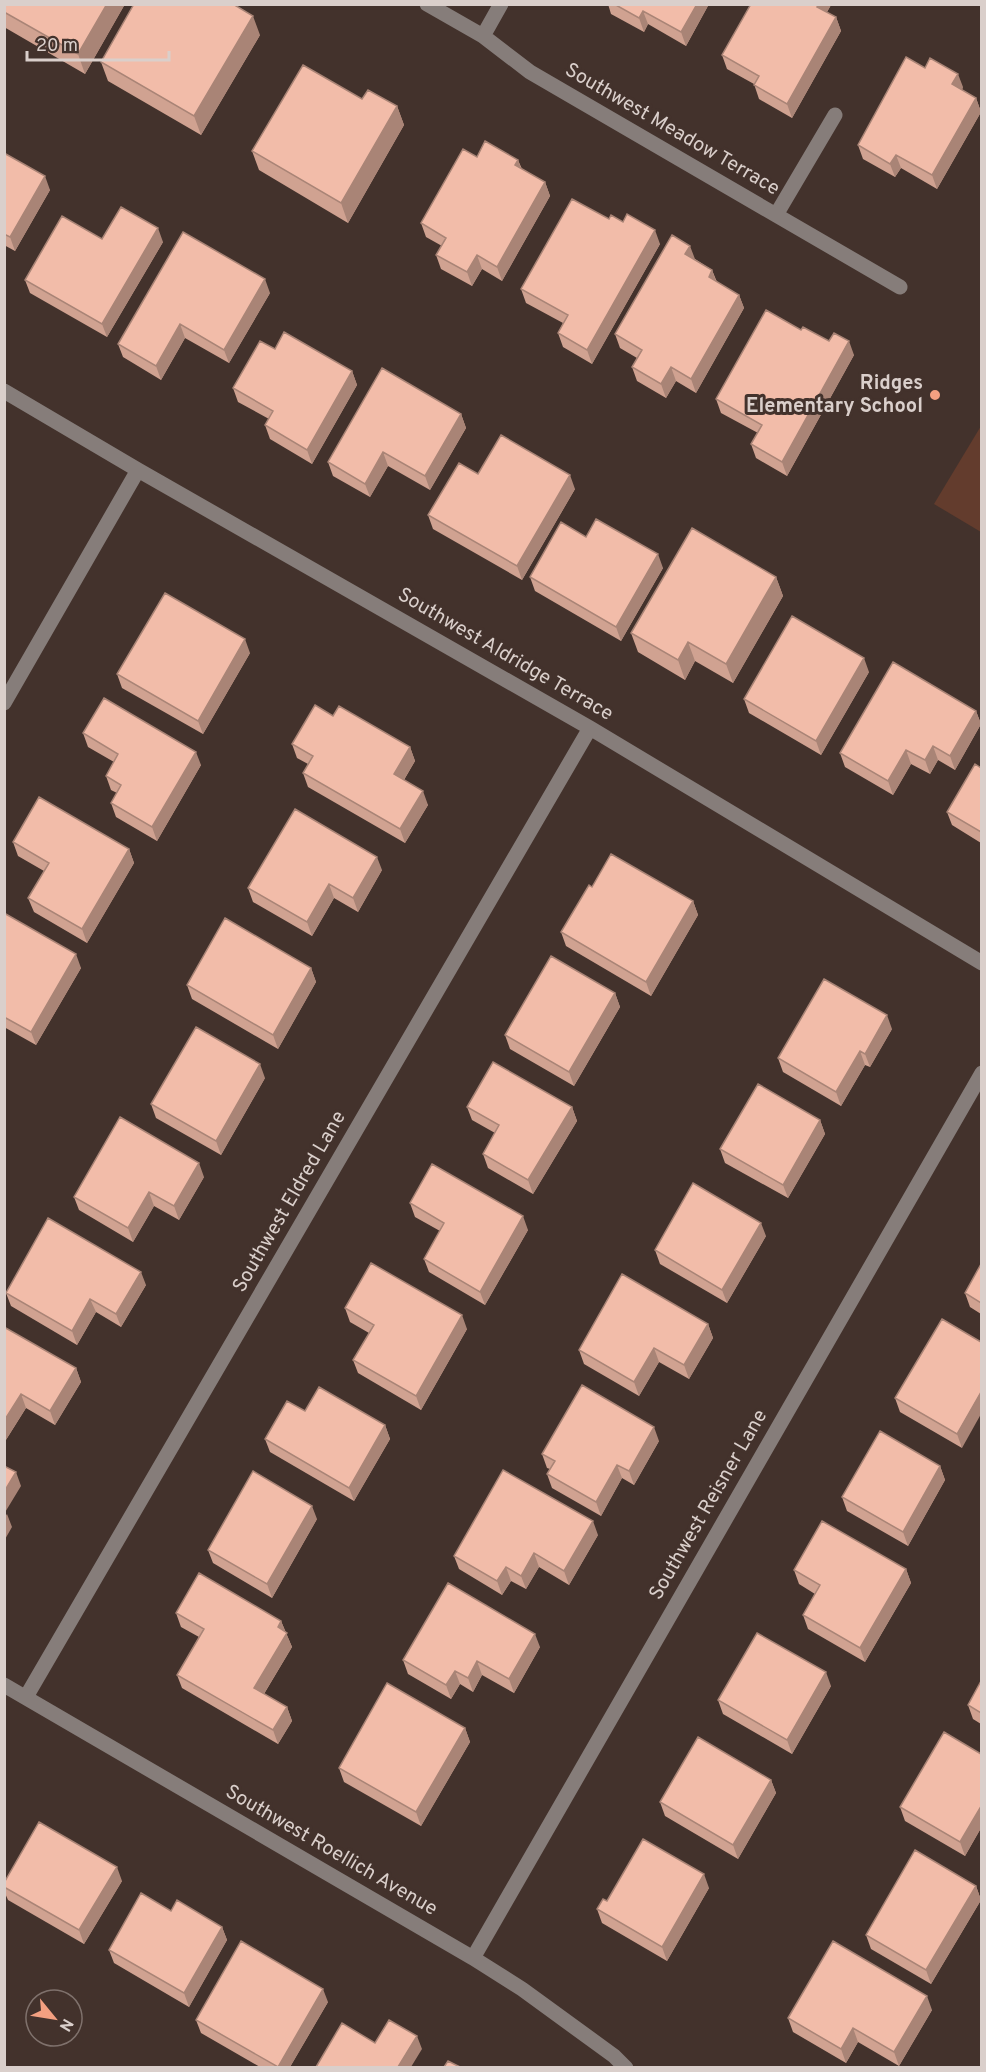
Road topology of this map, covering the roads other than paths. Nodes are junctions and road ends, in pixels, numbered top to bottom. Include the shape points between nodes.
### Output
1 (428, 4) edge
2 (501, 4) edge
3 (483, 36) junction
4 (835, 115) dead end
5 (776, 215) junction
6 (900, 287) dead end
7 (4, 391) edge
8 (138, 470) junction
9 (4, 703) edge
10 (590, 728) junction
11 (981, 963) edge
12 (981, 1073) edge
13 (4, 1685) edge
14 (26, 1697) junction
15 (473, 1958) junction
16 (626, 2067) edge

1 - 3 street, Southwest Meadow Terrace
2 - 3 street
3 - 5 street, Southwest Meadow Terrace via 530,72
4 - 5 street
5 - 6 street, Southwest Meadow Terrace
7 - 8 street, Southwest Aldridge Terrace
8 - 9 street
8 - 10 street, Southwest Aldridge Terrace
10 - 11 street, Southwest Aldridge Terrace
10 - 14 street, Southwest Eldred Lane
12 - 15 street, Southwest Reisner Lane
13 - 14 street, Southwest Roellich Avenue
14 - 15 street, Southwest Roellich Avenue
15 - 16 street, Southwest Roellich Avenue via 522,1989

